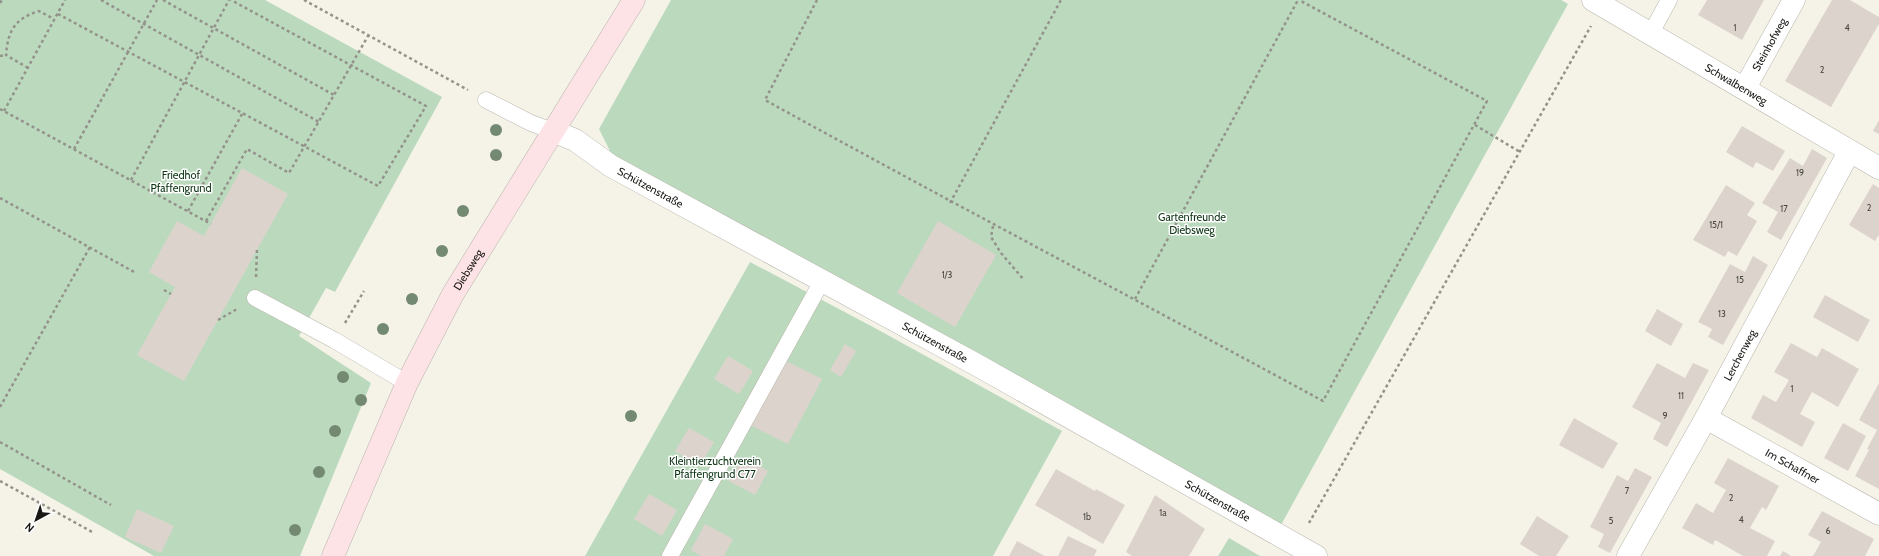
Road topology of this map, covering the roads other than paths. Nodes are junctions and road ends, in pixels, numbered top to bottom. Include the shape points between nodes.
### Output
1 (634, 0) edge
2 (1669, 0) edge
3 (1794, 0) edge
4 (1598, 3) edge
5 (1651, 33) junction
6 (1745, 88) junction
7 (486, 100) road end
8 (553, 131) junction
9 (1849, 152) junction
10 (1879, 168) edge
11 (822, 281) junction
12 (256, 298) road end
13 (407, 383) junction
14 (1706, 418) junction
15 (1879, 514) edge
16 (333, 556) edge
17 (670, 556) edge
18 (1316, 556) edge
19 (1628, 556) edge

1 - 8 main road, Diebsweg
2 - 5 lane
3 - 6 street, Steinhofweg
4 - 5 street, Schwalbenweg
5 - 6 street, Schwalbenweg
6 - 9 street, Schwalbenweg
7 - 8 lane
8 - 11 street, Schützenstraße via 575,140 611,166
8 - 13 main road, Diebsweg via 453,294
9 - 10 street, Schwalbenweg
9 - 14 street, Lerchenweg
11 - 17 lane
11 - 18 street, Schützenstraße
12 - 13 lane
13 - 16 main road, Diebsweg
14 - 15 street, Im Schaffner
14 - 19 street, Lerchenweg

